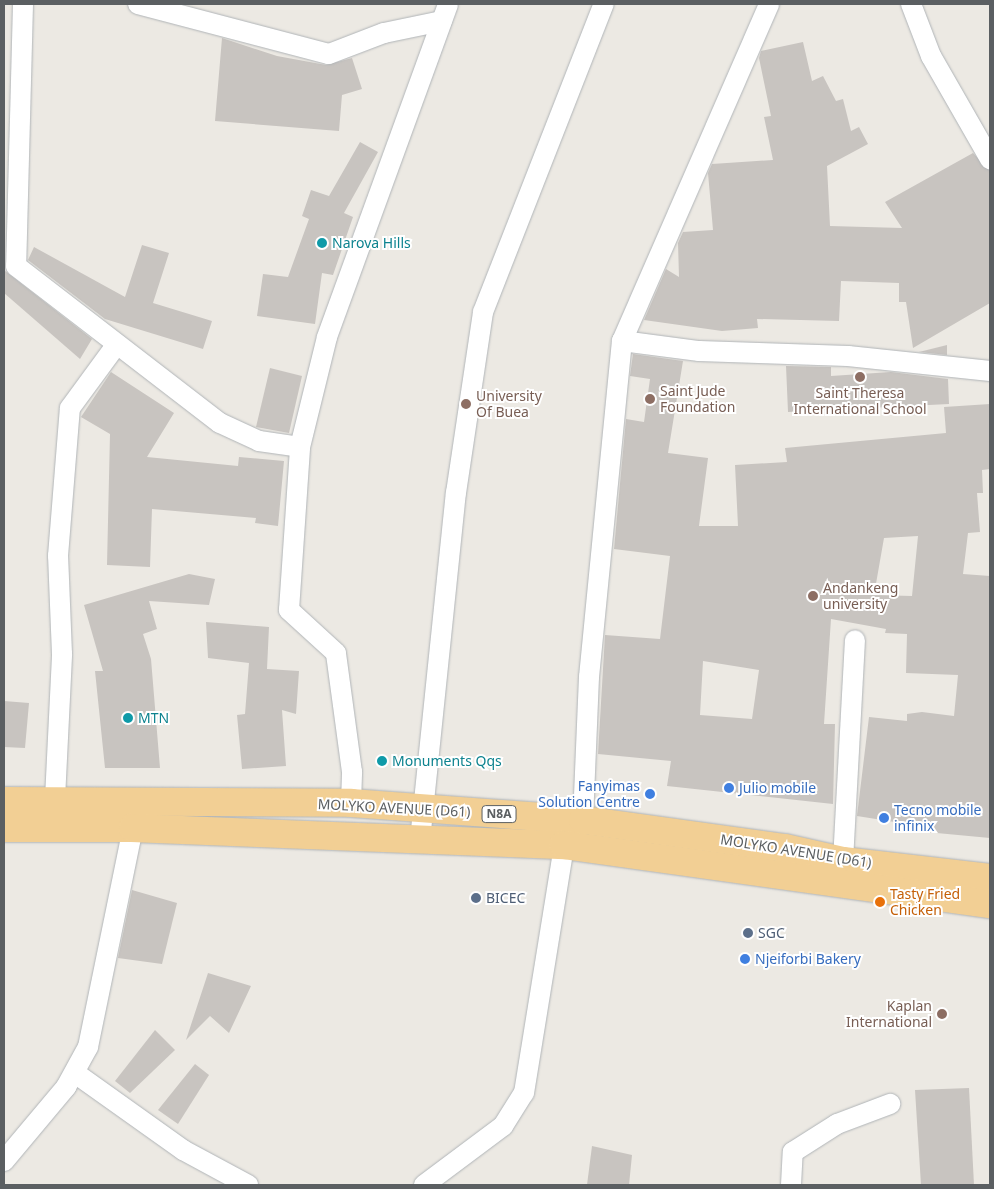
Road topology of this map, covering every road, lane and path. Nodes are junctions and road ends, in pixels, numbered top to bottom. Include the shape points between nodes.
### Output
1 (22, 4) edge
2 (138, 4) edge
3 (604, 4) edge
4 (769, 4) edge
5 (911, 4) edge
6 (445, 12) edge
7 (990, 159) edge
8 (10, 264) edge
9 (622, 341) junction
10 (117, 344) junction
11 (990, 371) edge
12 (300, 447) junction
13 (856, 640) dead end
14 (55, 799) junction
15 (4, 801) edge
16 (351, 804) junction
17 (422, 808) junction
18 (583, 820) junction
19 (4, 828) edge
20 (133, 828) junction
21 (420, 840) junction
22 (564, 845) junction
23 (843, 861) junction
24 (990, 878) edge
25 (990, 904) edge
26 (75, 1072) junction
27 (890, 1104) dead end
28 (4, 1161) edge
29 (248, 1185) edge
30 (424, 1185) edge
31 (791, 1185) edge

1 - 8 street
2 - 6 street via 329,54
3 - 17 street via 483,312 454,503
4 - 9 street
5 - 7 street via 931,56
6 - 12 street via 327,337
8 - 10 street
9 - 11 street via 699,351 848,356
9 - 18 street via 590,668
10 - 12 street via 220,423 259,441
10 - 14 street via 70,408 58,556 62,654
12 - 16 street via 289,610 336,653 352,772
13 - 23 street
14 - 15 highway, MOLYKO AVENUE (D61) / N8A
14 - 16 highway, MOLYKO AVENUE (D61) / N8A
16 - 17 highway, MOLYKO AVENUE (D61) / N8A
17 - 18 highway, MOLYKO AVENUE (D61) / N8A
17 - 21 street
18 - 23 highway, MOLYKO AVENUE (D61) / N8A via 785,848
19 - 20 highway, MOLYKO AVENUE (D61) / N8A
20 - 21 highway, MOLYKO AVENUE (D61) / N8A
20 - 26 street via 88,1047
21 - 22 highway, MOLYKO AVENUE (D61) / N8A
22 - 25 highway, MOLYKO AVENUE (D61) / N8A
22 - 30 street via 524,1093 503,1126
23 - 24 highway, MOLYKO AVENUE (D61) / N8A
26 - 28 street
26 - 29 street via 183,1150
27 - 31 street via 837,1124 793,1152

